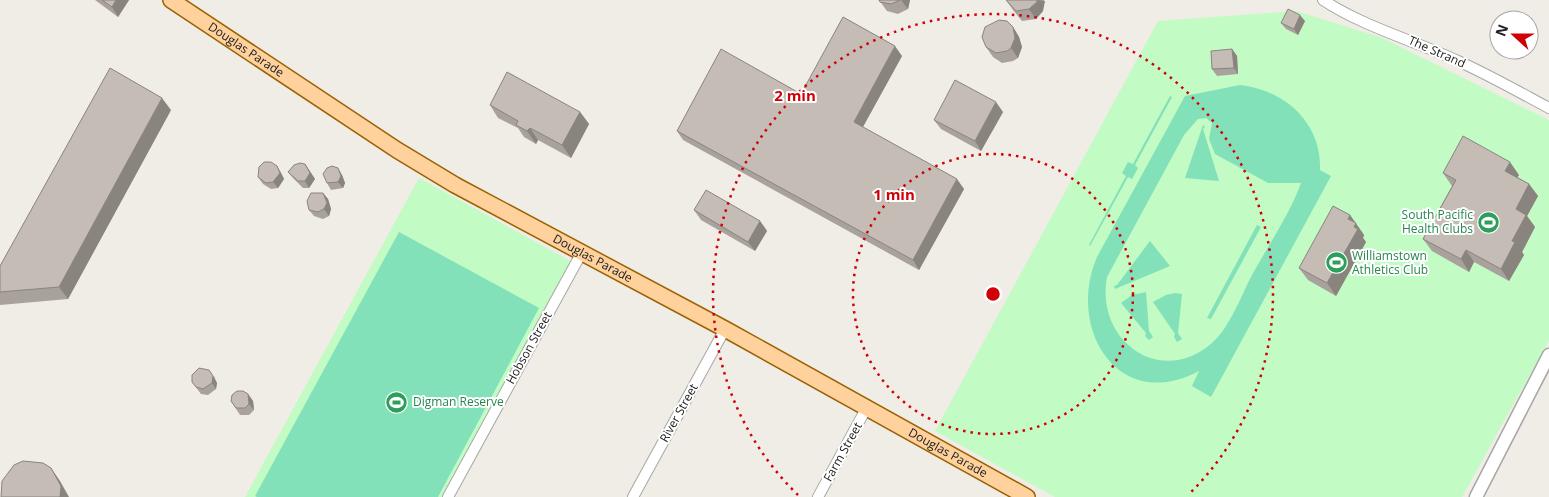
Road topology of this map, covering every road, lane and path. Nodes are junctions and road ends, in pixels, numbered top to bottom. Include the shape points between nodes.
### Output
1 (172, 0) edge
2 (1323, 0) edge
3 (1549, 108) edge
4 (582, 252) junction
5 (725, 329) junction
6 (1549, 355) edge
7 (1549, 373) edge
8 (867, 407) junction
9 (1520, 415) junction
10 (1007, 492) edge
11 (448, 497) edge
12 (633, 497) edge
13 (818, 497) edge
14 (1027, 497) edge
15 (1476, 497) edge

1 - 4 main road, Douglas Parade via 406,155 482,200
2 - 3 street, The Strand via 1350,17 1459,61
4 - 5 main road, Douglas Parade
4 - 11 street, Hobson Street
5 - 8 main road, Douglas Parade
5 - 12 street, River Street
6 - 9 street
7 - 9 street
8 - 10 main road, Douglas Parade
8 - 13 street, Farm Street
9 - 15 street
10 - 14 main road, Douglas Parade

